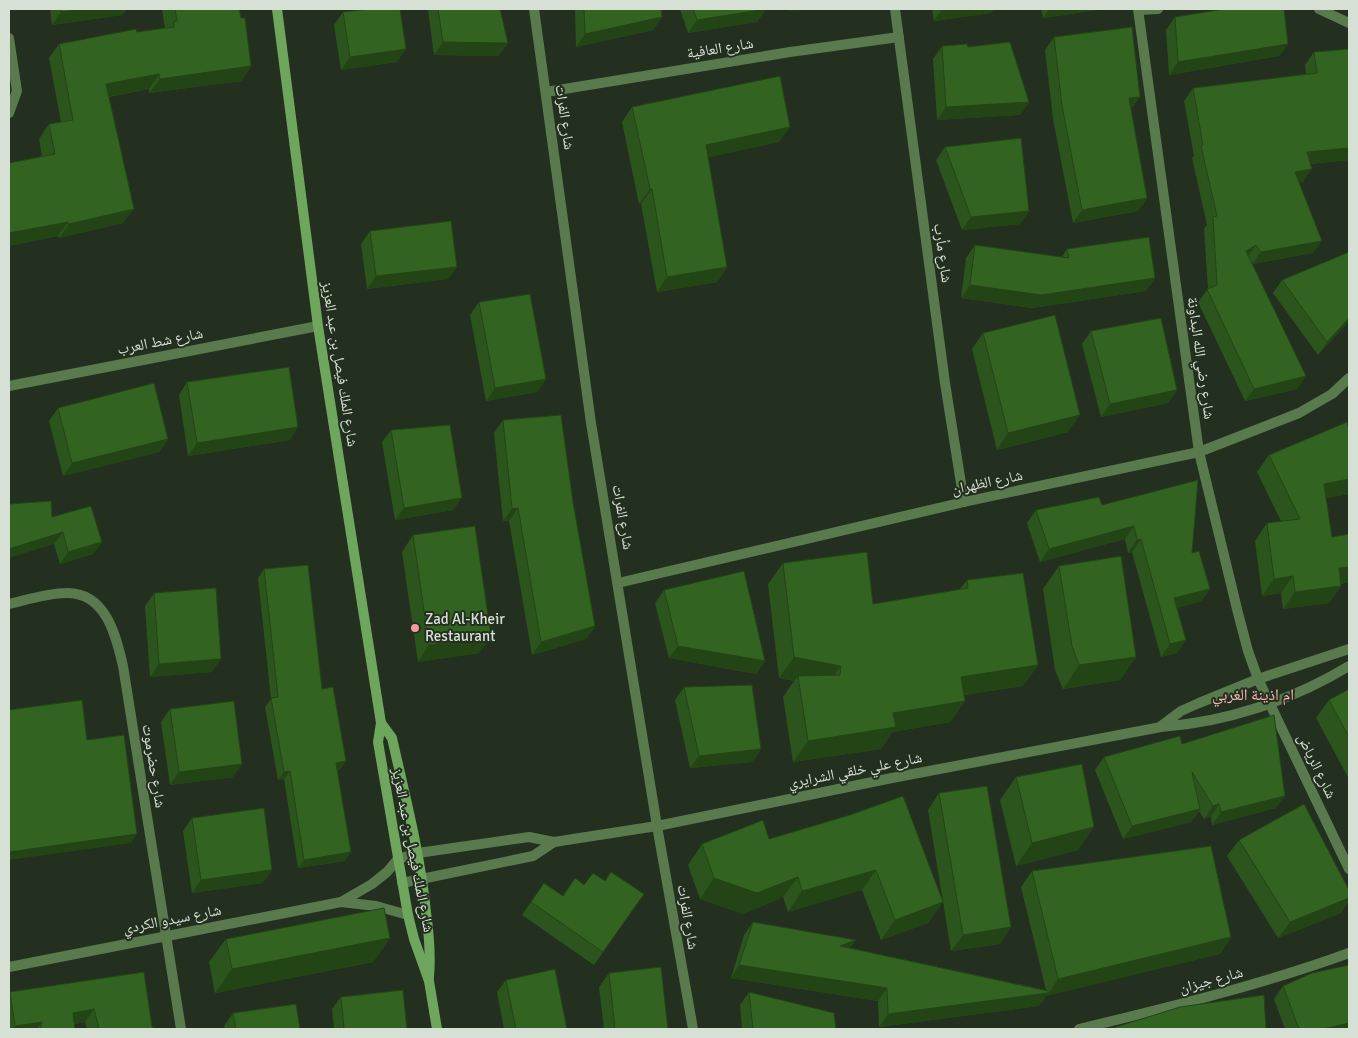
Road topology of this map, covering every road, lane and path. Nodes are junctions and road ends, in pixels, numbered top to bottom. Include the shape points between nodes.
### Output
1 (277, 9) edge
2 (534, 9) edge
3 (895, 9) edge
4 (1138, 9) edge
5 (1158, 9) edge
6 (1319, 9) edge
7 (1349, 23) edge
8 (899, 37) junction
9 (9, 38) edge
10 (546, 92) junction
11 (9, 114) edge
12 (318, 326) junction
13 (1349, 378) edge
14 (9, 386) edge
15 (1199, 452) junction
16 (964, 502) junction
17 (618, 583) junction
18 (9, 604) edge
19 (1349, 649) edge
20 (1349, 666) edge
21 (1258, 679) junction
22 (1270, 704) junction
23 (382, 723) junction
24 (1161, 727) junction
25 (657, 826) junction
26 (554, 842) junction
27 (418, 853) junction
28 (398, 859) junction
29 (1349, 869) edge
30 (423, 879) junction
31 (402, 883) junction
32 (342, 902) junction
33 (408, 915) junction
34 (166, 936) junction
35 (1349, 953) edge
36 (9, 967) edge
37 (429, 982) junction
38 (181, 1029) edge
39 (437, 1029) edge
40 (693, 1029) edge
41 (1078, 1029) edge

1 - 12 main road, شارع الملك فيصل بن عبد العزيز
2 - 10 street, شارع الفرات
3 - 8 street, شارع مأرب
4 - 5 street
4 - 15 street, شارع رضي الله البداونة
6 - 7 street
8 - 10 street, شارع العافية
8 - 16 street, شارع مأرب
9 - 11 street via 17,91
10 - 17 street, شارع الفرات via 591,423
12 - 14 street, شارع شط العرب
12 - 23 main road, شارع الملك فيصل بن عبد العزيز
13 - 15 street, شارع الظهران via 1332,394 1299,414
15 - 16 street, شارع الظهران
15 - 21 street, شارع رضي الله البداونة via 1238,613
16 - 17 street, شارع الظهران
17 - 25 street, شارع الفرات
18 - 34 street, شارع حضرموت via 65,593 78,594 102,610 110,621 123,666
19 - 21 street, شارع علي خلقي الشرايري
20 - 22 street, شارع علي خلقي الشرايري
21 - 22 street, شارع رضي الله البداونة
21 - 24 street, شارع علي خلقي الشرايري via 1181,711
22 - 24 street, شارع علي خلقي الشرايري via 1206,721
22 - 29 street, شارع الرياض
23 - 27 main road, شارع الملك فيصل بن عبد العزيز via 392,738
23 - 28 main road, شارع الملك فيصل بن عبد العزيز via 378,742
24 - 25 street, شارع علي خلقي الشرايري
25 - 26 street, شارع علي خلقي الشرايري
25 - 40 street, شارع الفرات
26 - 27 street, شارع علي خلقي الشرايري via 529,837
26 - 30 street, شارع علي خلقي الشرايري via 533,856
27 - 28 street, شارع علي خلقي الشرايري
27 - 30 main road, شارع الملك فيصل بن عبد العزيز
28 - 31 main road, شارع الملك فيصل بن عبد العزيز
28 - 32 street, شارع سيدو الكردي via 372,884
30 - 31 street, شارع علي خلقي الشرايري
30 - 37 main road, شارع الملك فيصل بن عبد العزيز
31 - 33 main road, شارع الملك فيصل بن عبد العزيز
32 - 33 street, شارع سيدو الكردي via 376,906
32 - 34 street, شارع سيدو الكردي
33 - 37 main road, شارع الملك فيصل بن عبد العزيز
34 - 36 street, شارع سيدو الكردي
34 - 38 street, شارع حضرموت
35 - 41 street, شارع جيزان via 1213,996
37 - 39 main road, شارع الملك فيصل بن عبد العزيز

